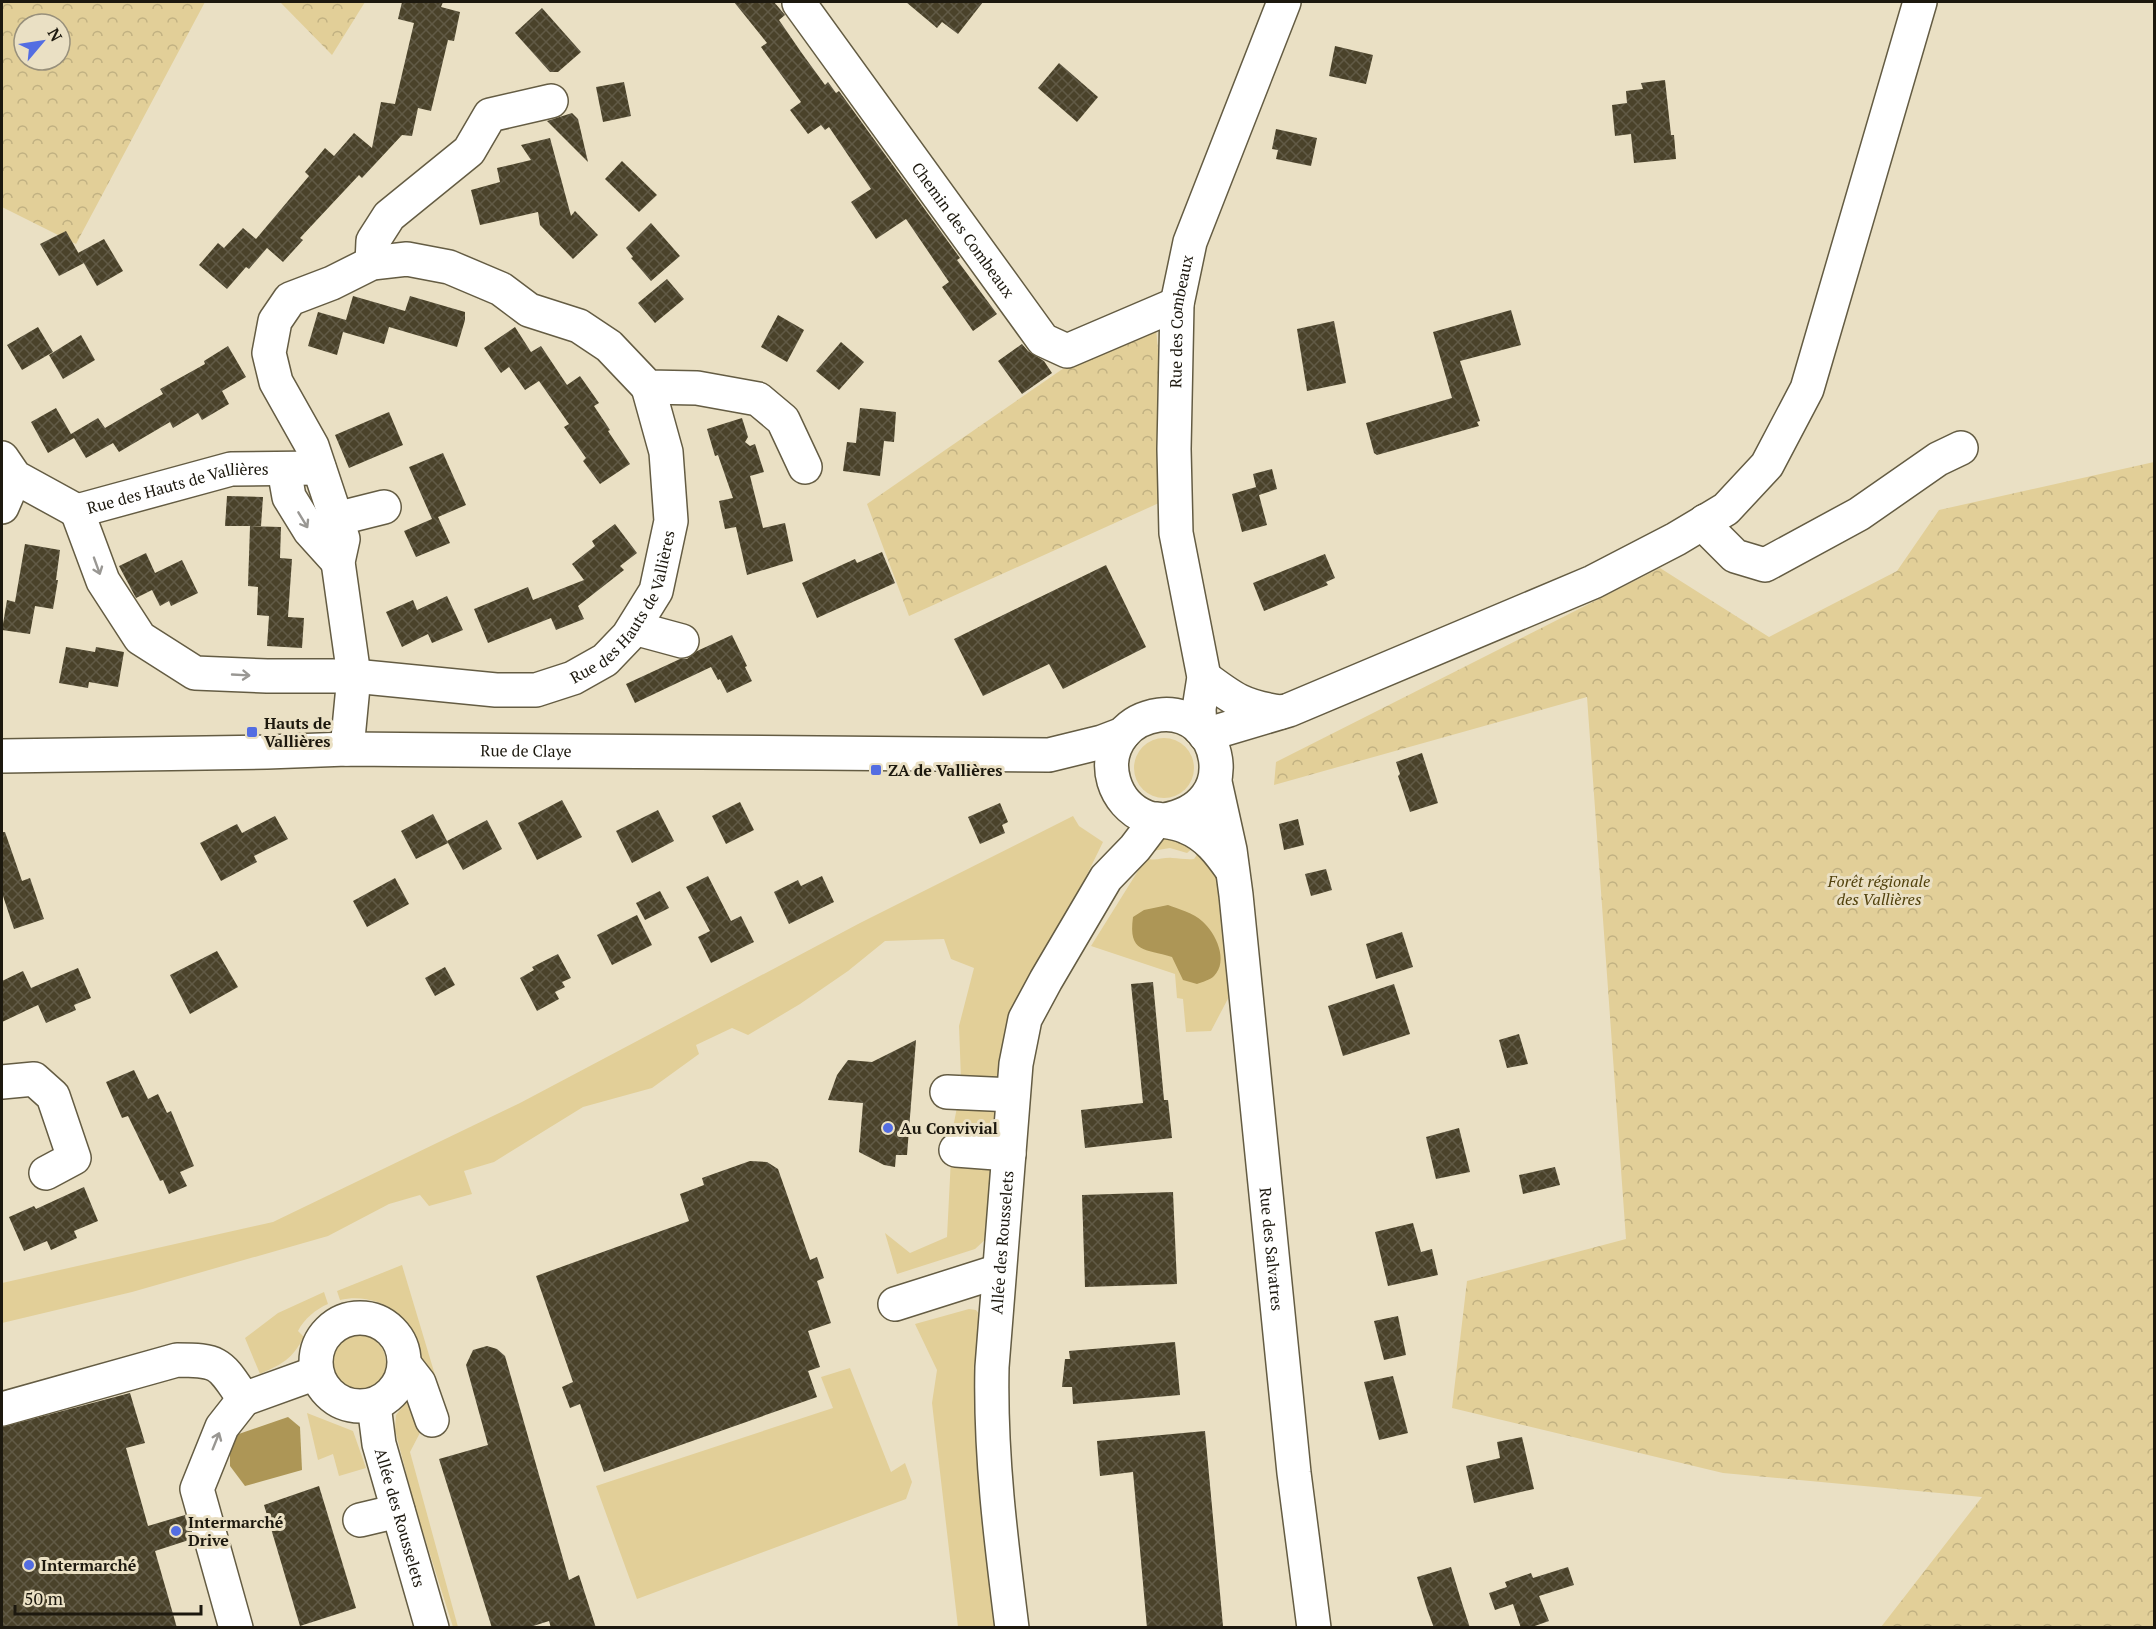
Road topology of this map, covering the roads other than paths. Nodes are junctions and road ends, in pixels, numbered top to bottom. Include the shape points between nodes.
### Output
1 (1284, 2) edge
2 (1920, 2) edge
3 (799, 3) edge
4 (551, 101) dead end
5 (372, 263) junction
6 (1177, 304) junction
7 (648, 387) junction
8 (1961, 448) dead end
9 (8, 467) edge
10 (806, 467) dead end
11 (319, 468) junction
12 (284, 470) junction
13 (2, 507) edge
14 (384, 507) dead end
15 (77, 512) junction
16 (336, 519) junction
17 (1705, 521) junction
18 (338, 562) junction
19 (634, 628) junction
20 (682, 642) dead end
21 (1202, 667) junction
22 (354, 676) junction
23 (1285, 711) junction
24 (1151, 716) junction
25 (1203, 732) junction
26 (1123, 734) junction
27 (347, 749) junction
28 (1049, 755) junction
29 (2, 756) edge
30 (1216, 773) junction
31 (1117, 790) junction
32 (1161, 820) junction
33 (1232, 870) junction
34 (1106, 878) junction
35 (2, 1082) edge
36 (947, 1092) dead end
37 (1013, 1095) junction
38 (956, 1150) dead end
39 (1009, 1154) junction
40 (46, 1173) dead end
41 (999, 1271) junction
42 (895, 1304) dead end
43 (405, 1365) junction
44 (316, 1373) junction
45 (254, 1395) junction
46 (374, 1405) junction
47 (2, 1409) edge
48 (432, 1420) dead end
49 (398, 1511) junction
50 (360, 1520) dead end
51 (236, 1628) edge
52 (432, 1628) edge
53 (1012, 1628) edge
54 (1314, 1628) edge

1 - 6 street, Rue des Combeaux via 1190,242
2 - 17 street via 1807,389 1767,465 1726,509
3 - 6 street, Chemin des Combeaux via 1044,340 1067,351
4 - 5 street via 490,115 469,151 389,216 373,241
5 - 7 street via 407,259 449,267 501,289 529,310 579,326 609,346
5 - 11 street via 290,299 275,321 269,353 276,382 312,446
6 - 21 street, Rue des Combeaux via 1176,533
7 - 10 street via 697,388 758,399 783,420
7 - 19 street, Rue des Hauts de Vallières via 666,452 671,521 656,591
8 - 17 street via 1938,459 1859,514 1765,564 1735,556
9 - 13 street
9 - 15 street
11 - 12 street, Rue des Hauts de Vallières
11 - 16 street
12 - 15 street, Rue des Hauts de Vallières via 231,469
12 -> 18 street, Rue des Hauts de Vallières via 289,497 310,531
14 - 16 street
15 -> 22 street, Rue des Hauts de Vallières via 103,581 140,638 195,672
16 - 18 street via 343,539
17 - 23 street via 1593,582
18 - 22 street
19 - 20 street
19 - 22 street, Rue des Hauts de Vallières via 605,660 573,678 536,690 496,690
21 - 23 street via 1239,702
21 - 24 street via 1166,707
21 - 25 street, Rue des Combeaux via 1199,709
22 - 27 street
23 - 25 street
23 - 30 street
24 - 25 street via 1177,716
24 - 26 street
25 - 30 street via 1213,749
26 - 28 street, Rue de Claye
26 - 31 street via 1114,749 1111,766
27 - 28 street, Rue de Claye
27 - 29 street, Rue de Claye
28 - 31 street, Rue de Claye via 1101,773
30 - 32 street via 1208,797 1196,810 1181,818
30 - 33 street, Rue des Salvatres
31 - 32 street via 1133,810
31 - 34 street, Allée des Rousselets via 1116,838
32 - 33 street via 1201,835
32 - 34 street, Allée des Rousselets
33 - 54 street, Rue des Salvatres via 1294,1473
34 - 37 street, Allée des Rousselets via 1025,1019
35 - 40 street via 34,1079 53,1096 74,1158
36 - 37 street
37 - 39 street, Allée des Rousselets
38 - 39 street
39 - 41 street, Allée des Rousselets
41 - 42 street
41 - 53 street, Allée des Rousselets via 991,1413
43 - 44 street via 396,1336 373,1319 358,1317 344,1320 323,1336 316,1354
43 - 46 street via 395,1389
43 - 48 street via 419,1383
44 - 45 street
44 - 46 street via 332,1398 345,1405
45 - 47 street via 224,1368 206,1360 177,1360
51 -> 45 street via 197,1489 222,1426
46 - 49 street, Allée des Rousselets via 379,1444
49 - 50 street
49 - 52 street, Allée des Rousselets

